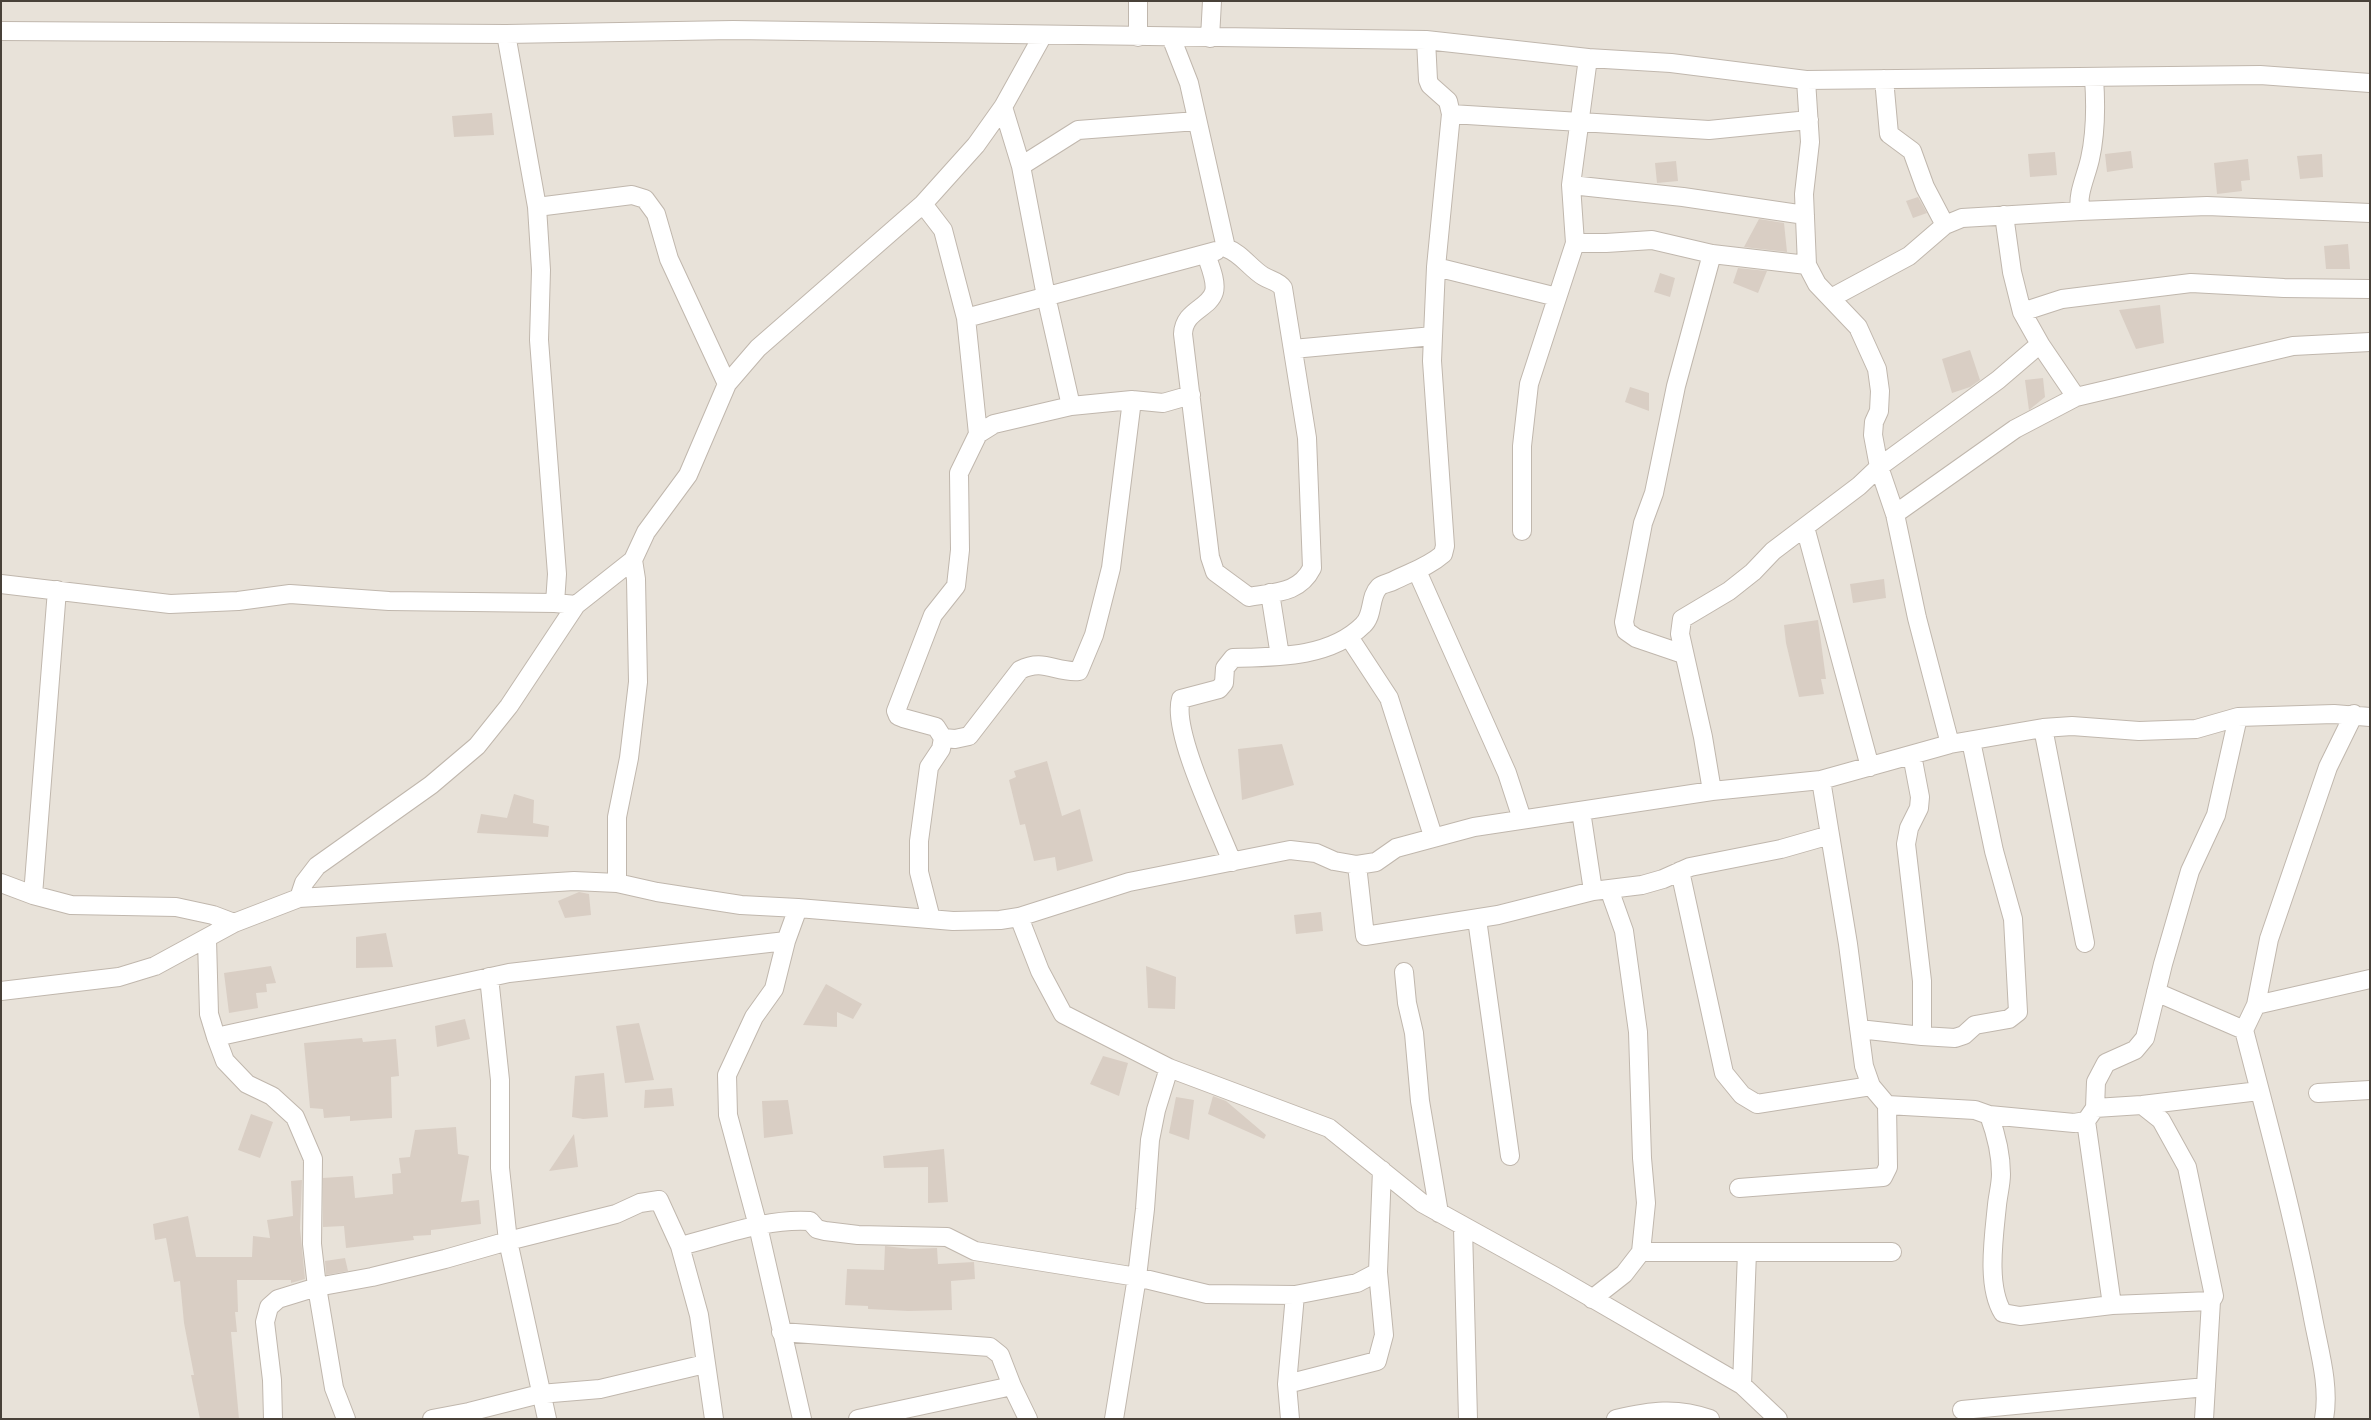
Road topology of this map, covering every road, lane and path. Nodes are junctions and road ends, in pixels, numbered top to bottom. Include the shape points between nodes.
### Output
1 (1138, 1) edge
2 (1212, 1) edge
3 (1, 31) edge
4 (506, 34) junction
5 (1043, 35) junction
6 (1138, 37) junction
7 (1171, 37) junction
8 (1210, 38) junction
9 (1426, 40) junction
10 (1588, 58) junction
11 (2094, 78) junction
12 (1884, 79) junction
13 (1806, 80) junction
14 (2370, 83) edge
15 (1002, 107) junction
16 (1451, 114) junction
17 (1580, 120) junction
18 (1809, 120) junction
19 (1197, 121) junction
20 (1021, 166) junction
21 (1571, 185) junction
22 (923, 204) junction
23 (537, 207) junction
24 (2080, 211) junction
25 (2370, 213) edge
26 (1805, 215) junction
27 (2004, 215) junction
28 (1945, 225) junction
29 (1575, 243) junction
30 (1226, 248) junction
31 (1206, 254) junction
32 (1712, 254) junction
33 (1807, 265) junction
34 (1436, 267) junction
35 (2370, 289) edge
36 (1046, 296) junction
37 (1557, 297) junction
38 (1831, 298) junction
39 (2022, 312) junction
40 (966, 318) junction
41 (1433, 336) junction
42 (2370, 342) edge
43 (2040, 344) junction
44 (1293, 349) junction
45 (727, 384) junction
46 (1191, 395) junction
47 (2076, 396) junction
48 (1132, 400) junction
49 (1071, 406) junction
50 (978, 434) junction
51 (1879, 467) junction
52 (1895, 514) junction
53 (1805, 527) junction
54 (1522, 531) dead end
55 (633, 560) junction
56 (1416, 571) junction
57 (1, 584) edge
58 (57, 590) junction
59 (1270, 593) junction
60 (555, 603) junction
61 (576, 605) junction
62 (1349, 637) junction
63 (1684, 654) junction
64 (1280, 656) junction
65 (2362, 715) edge
66 (2238, 717) junction
67 (2043, 728) junction
68 (943, 738) junction
69 (1971, 742) junction
70 (1950, 744) junction
71 (1912, 755) junction
72 (1870, 767) junction
73 (1821, 780) junction
74 (1712, 791) junction
75 (1581, 811) junction
76 (1522, 820) junction
77 (1433, 836) junction
78 (1830, 836) junction
79 (1232, 862) junction
80 (1357, 865) junction
81 (1680, 871) junction
82 (1, 883) edge
83 (618, 883) junction
84 (1601, 890) junction
85 (33, 895) junction
86 (299, 898) junction
87 (798, 908) junction
88 (1019, 917) junction
89 (1476, 918) junction
90 (930, 920) junction
91 (234, 923) junction
92 (207, 939) junction
93 (786, 941) junction
94 (2085, 943) dead end
95 (1404, 972) dead end
96 (489, 977) junction
97 (2370, 979) edge
98 (1, 991) edge
99 (2156, 992) junction
100 (2256, 1005) junction
101 (1859, 1029) junction
102 (2244, 1030) junction
103 (1922, 1036) junction
104 (216, 1037) junction
105 (1169, 1068) junction
106 (1871, 1086) junction
107 (2370, 1090) edge
108 (2259, 1091) junction
109 (2318, 1093) dead end
110 (1887, 1104) junction
111 (2142, 1105) junction
112 (1988, 1115) junction
113 (2091, 1115) junction
114 (1510, 1156) dead end
115 (1382, 1170) junction
116 (1739, 1188) dead end
117 (1440, 1213) junction
118 (758, 1226) junction
119 (1463, 1228) junction
120 (508, 1241) junction
121 (680, 1246) junction
122 (1641, 1252) junction
123 (1747, 1252) junction
124 (1892, 1252) dead end
125 (1378, 1272) junction
126 (1137, 1277) junction
127 (317, 1287) junction
128 (1295, 1295) junction
129 (1592, 1299) junction
130 (2211, 1300) junction
131 (2112, 1305) junction
132 (781, 1332) junction
133 (705, 1364) junction
134 (1287, 1384) junction
135 (1742, 1384) junction
136 (1012, 1386) junction
137 (2206, 1387) junction
138 (540, 1394) junction
139 (1962, 1410) dead end
140 (273, 1419) edge
141 (346, 1419) edge
142 (432, 1419) edge
143 (547, 1419) edge
144 (714, 1419) edge
145 (802, 1419) edge
146 (858, 1419) edge
147 (1028, 1419) edge
148 (1114, 1419) edge
149 (1290, 1419) edge
150 (1468, 1419) edge
151 (1616, 1419) edge
152 (1710, 1419) edge
153 (1778, 1419) edge
154 (2204, 1419) edge
155 (2324, 1419) edge

1 - 6 street
2 - 8 street
3 - 4 street
4 - 5 street via 733,30
4 - 23 street
5 - 6 street
5 - 15 street
6 - 7 street
7 - 8 street
7 - 19 street via 1188,83
8 - 9 street
9 - 10 street
9 - 16 street via 1428,80 1448,101
10 - 13 street
10 - 17 street
11 - 12 street
11 - 14 street via 2260,75
11 - 24 street via 2096,107 2090,158 2078,199
12 - 13 street
12 - 28 street via 1889,134 1912,151 1925,188
13 - 18 street
15 - 20 street
15 - 22 street via 976,145
16 - 17 street
16 - 34 street
17 - 18 street via 1710,130
17 - 21 street
18 - 26 street
19 - 20 street via 1078,130
19 - 30 street
20 - 36 street
21 - 26 street
21 - 29 street
22 - 40 street via 943,230
22 - 45 street via 758,348
23 - 45 street via 632,194 645,199 656,214 669,259
23 - 60 street via 541,270 539,340 556,555
24 - 25 street via 2207,206
24 - 27 street
26 - 33 street
27 - 28 street via 1962,218
27 - 39 street via 2012,272
28 - 38 street via 1909,256
29 - 32 street via 1652,240
29 - 37 street
30 - 31 street
30 - 44 street via 1234,250 1264,277 1283,288
31 - 36 street
31 - 46 street via 1214,291 1183,326
32 - 33 street
32 - 63 street via 1676,386 1654,494 1643,523 1624,622 1626,632 1636,638
33 - 38 street via 1817,284
34 - 37 street
34 - 41 street
35 - 39 street via 2191,283 2062,299
36 - 40 street
36 - 49 street
37 - 54 street via 1530,384 1522,446
38 - 51 street via 1858,327 1877,369 1879,411 1873,435
39 - 43 street
40 - 50 street
41 - 44 street
41 - 56 street via 1445,546 1443,554
42 - 47 street via 2293,346
43 - 47 street
43 - 51 street via 1958,411
44 - 59 street via 1307,438 1312,568 1307,577 1287,592
45 - 55 street via 688,475 646,532
46 - 48 street via 1163,403
46 - 59 street via 1210,557 1215,572 1249,597
47 - 52 street via 2015,430
48 - 49 street
48 - 68 street via 1111,568 1094,635 1079,671 1029,665 1020,670 969,736
49 - 50 street via 994,424
50 - 68 street via 959,472 960,550 956,586 933,615 896,711 903,718 936,727
51 - 52 street
51 - 53 street
52 - 70 street via 1917,618
53 - 63 street via 1729,591 1682,619 1680,634
53 - 72 street
55 - 61 street
55 - 83 street via 638,682 629,758 617,817
56 - 62 street via 1379,587 1365,624
56 - 76 street via 1507,773
57 - 58 street
58 - 60 street via 170,604 238,601 290,594 389,600
58 - 85 street
59 - 64 street
60 - 61 street
61 - 86 street via 509,706 477,746 431,785 317,866 304,883
62 - 64 street via 1310,652
62 - 77 street via 1389,698
63 - 74 street
64 - 79 street via 1233,658 1225,668 1224,683 1219,689 1185,697 1180,702 1183,732 1194,772
65 - 66 street
65 - 100 street via 2328,767 2272,930
66 - 67 street via 2196,728 2139,731 2072,726
66 - 99 street via 2216,815 2190,871
67 - 69 street
67 - 94 street
68 - 90 street via 930,767 919,841 919,872
69 - 70 street
69 - 103 street via 1994,851 2013,919 2018,1012 2009,1019 1975,1026 1955,1038
70 - 71 street
71 - 72 street
71 - 103 street via 1920,797 1919,808 1908,828 1906,844 1922,981
72 - 73 street
73 - 74 street
73 - 78 street
74 - 75 street
75 - 76 street
75 - 84 street
76 - 77 street
77 - 80 street via 1396,848 1376,862
78 - 81 street via 1690,866
78 - 101 street
79 - 80 street via 1290,850
79 - 88 street via 1129,882
80 - 89 street via 1365,936
81 - 84 street via 1642,885
81 - 106 street via 1724,1073 1742,1095 1757,1104
82 - 85 street
83 - 86 street via 574,881
83 - 87 street via 742,905
84 - 89 street
84 - 122 street via 1624,931 1638,1032 1646,1203
85 - 91 street via 71,905 176,907
86 - 91 street
87 - 90 street
87 - 93 street
88 - 90 street
88 - 105 street via 1040,971 1063,1014
89 - 114 street
91 - 92 street
92 - 98 street via 155,966 119,977
92 - 104 street via 208,1014
93 - 96 street
93 - 118 street via 774,988 754,1017 727,1075 728,1124 736,1142
95 - 117 street via 1420,1101
96 - 104 street
96 - 120 street via 500,1080 500,1168
97 - 100 street
99 - 102 street
99 - 113 street via 2145,1038 2135,1050 2106,1063 2096,1082
100 - 102 street
101 - 103 street
101 - 106 street via 1864,1066
102 - 108 street
104 - 127 street via 224,1061 247,1084 272,1096 295,1117 313,1159 312,1244
105 - 115 street via 1330,1128
105 - 126 street via 1150,1140
106 - 110 street
107 - 109 street
108 - 111 street
108 - 155 street via 2298,1237 2322,1365
110 - 112 street via 1976,1110
110 - 116 street via 1888,1166 1883,1177
111 - 113 street
111 - 130 street via 2160,1120 2187,1167 2214,1296
112 - 113 street via 2074,1123
112 - 131 street via 1998,1143 2001,1175 1993,1245 1995,1298 2003,1313 2020,1316
113 - 131 street
115 - 117 street via 1422,1203
115 - 125 street
117 - 119 street
118 - 121 street
118 - 126 street via 799,1220 810,1221 825,1232 947,1238 975,1251
118 - 132 street
119 - 129 street
119 - 150 street
120 - 121 street via 659,1200
120 - 127 street via 372,1278
120 - 138 street
121 - 133 street via 699,1315
122 - 123 street
122 - 129 street via 1624,1274
123 - 124 street
123 - 135 street
125 - 128 street via 1357,1282
125 - 134 street via 1384,1334 1377,1361
126 - 128 street via 1208,1294
126 - 148 street
127 - 140 street via 278,1299 269,1307 265,1322
127 - 141 street via 334,1388
128 - 134 street
129 - 135 street
130 - 131 street
130 - 137 street
132 - 136 street via 990,1347 1000,1355
132 - 145 street
133 - 138 street via 600,1389
133 - 144 street
134 - 149 street
135 - 153 street
136 - 146 street
136 - 147 street
137 - 139 street
137 - 154 street
138 - 142 street
138 - 143 street
151 - 152 street via 1654,1411 1675,1411

